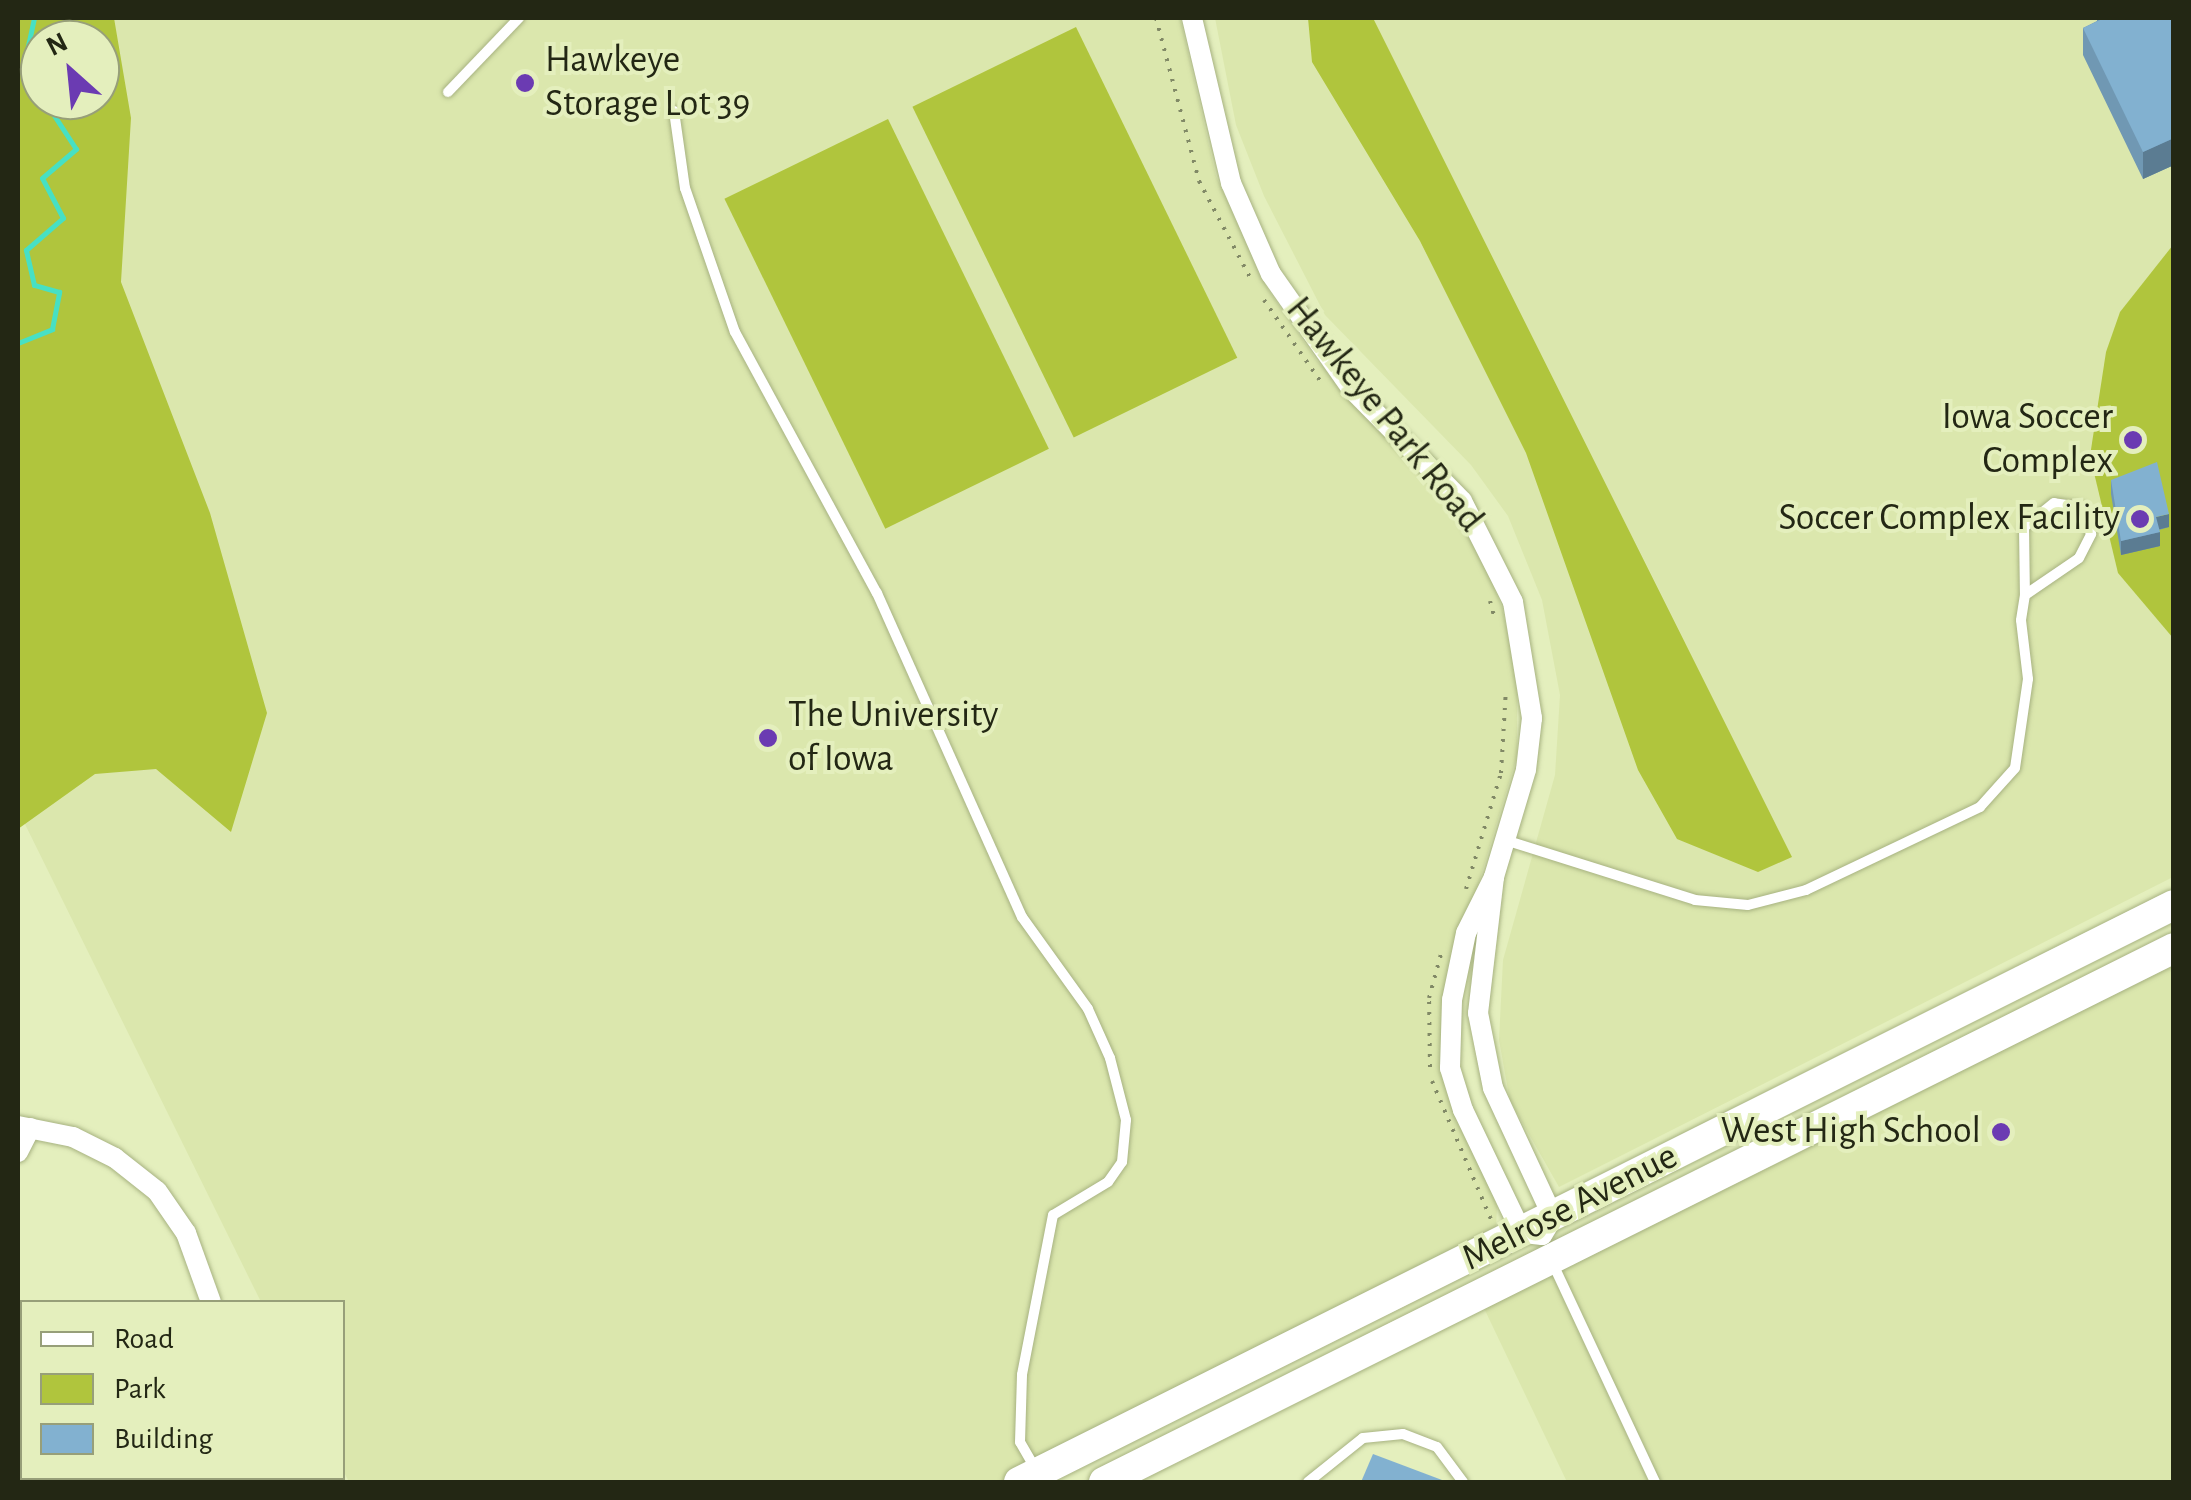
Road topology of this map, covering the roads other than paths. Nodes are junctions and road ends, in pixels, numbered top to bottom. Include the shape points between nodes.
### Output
1 (520, 18) edge
2 (1192, 18) edge
3 (448, 92) dead end
4 (674, 110) dead end
5 (2025, 596) junction
6 (1505, 840) junction
7 (1494, 876) junction
8 (2174, 905) edge
9 (2174, 948) edge
10 (24, 1127) edge
11 (18, 1152) edge
12 (1532, 1234) junction
13 (209, 1300) edge
14 (1033, 1479) edge
15 (1104, 1482) edge
16 (1308, 1482) edge
17 (1463, 1482) edge
18 (1655, 1482) edge

1 - 3 lane
2 - 6 street, Hawkeye Park Road via 1231,183 1271,274 1351,388 1462,500 1514,602 1532,718 1526,770
4 - 14 lane via 685,188 735,332 877,593 1022,917 1088,1009 1110,1058 1126,1120 1122,1162 1108,1182 1053,1215 1022,1375 1020,1442
5 - 5 lane via 2024,527 2054,503 2081,507 2091,534 2079,558
5 - 6 lane via 2028,679 2014,768 1980,807 1806,890 1748,904 1695,900
6 - 7 street, Hawkeye Park Road
7 - 12 street, Hawkeye Park Road via 1479,990 1481,1041
7 - 12 street, Hawkeye Park Road via 1466,932 1448,1044 1463,1110
8 - 12 main road, Melrose Avenue
9 - 12 main road, Melrose Avenue
10 - 11 street
10 - 13 street via 94,1147 157,1191 186,1233
12 - 14 main road, Melrose Avenue
12 - 15 main road, Melrose Avenue
12 - 18 lane
16 - 17 lane via 1362,1438 1403,1434 1437,1446

